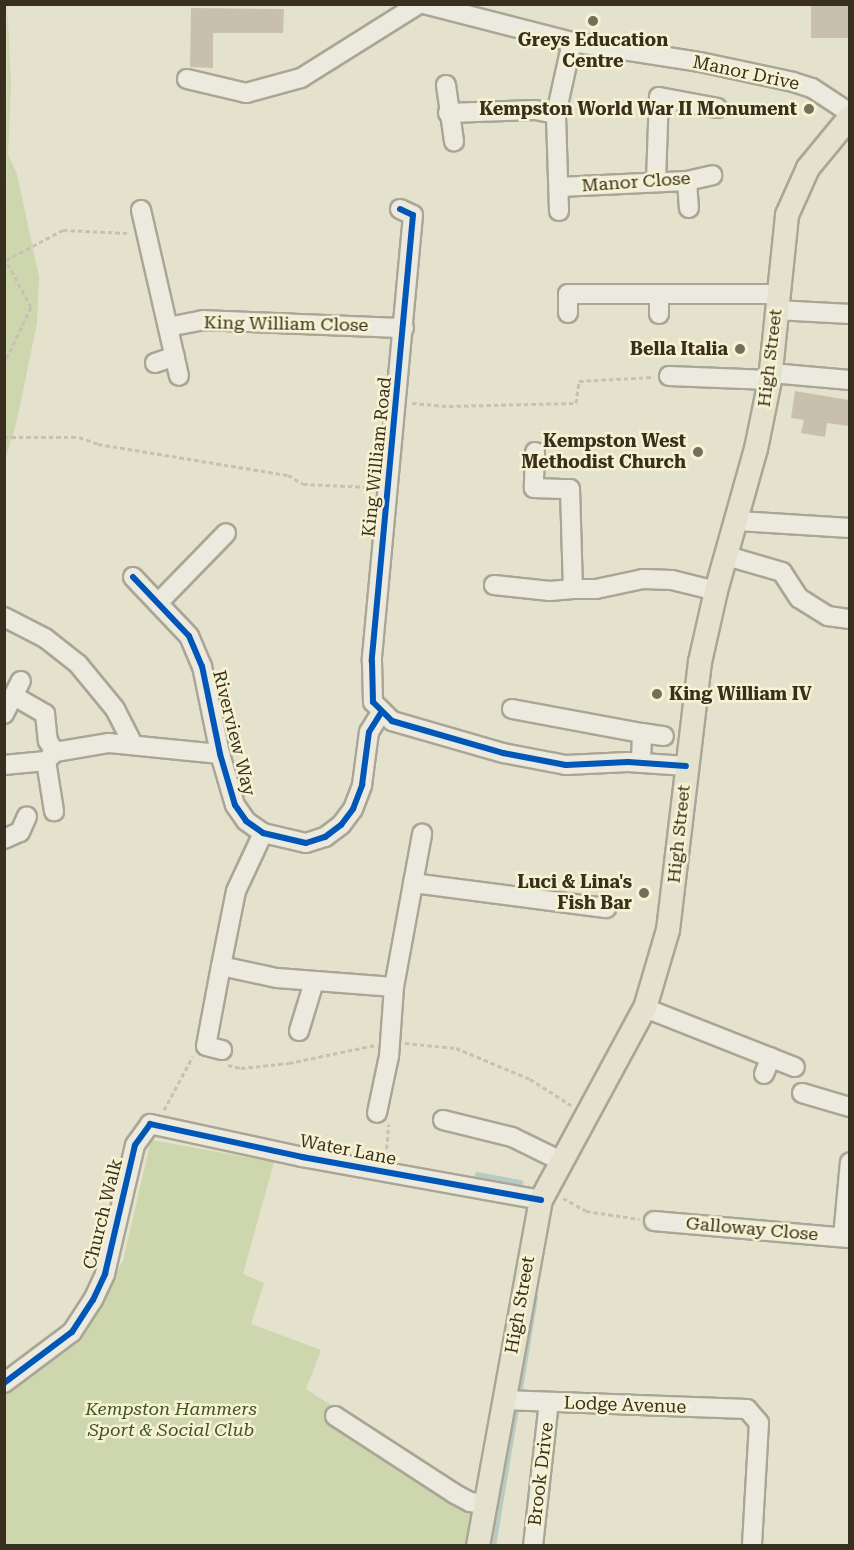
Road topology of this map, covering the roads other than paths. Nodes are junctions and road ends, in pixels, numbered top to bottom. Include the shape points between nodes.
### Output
1 (419, 4) edge
2 (424, 4) edge
3 (572, 42) junction
4 (187, 79) dead end
5 (446, 85) dead end
6 (717, 108) dead end
7 (448, 113) junction
8 (556, 114) junction
9 (849, 115) edge
10 (454, 141) dead end
11 (712, 175) dead end
12 (656, 181) junction
13 (687, 181) junction
14 (559, 187) junction
15 (689, 208) dead end
16 (400, 209) dead end
17 (141, 210) dead end
18 (559, 211) dead end
19 (659, 295) junction
20 (777, 302) junction
21 (568, 313) dead end
22 (659, 314) dead end
23 (848, 314) edge
24 (168, 327) junction
25 (404, 327) junction
26 (174, 356) junction
27 (155, 363) dead end
28 (179, 376) dead end
29 (669, 376) road end
30 (771, 377) junction
31 (849, 380) edge
32 (535, 452) dead end
33 (738, 521) junction
34 (849, 528) edge
35 (226, 532) dead end
36 (727, 556) junction
37 (134, 577) dead end
38 (494, 585) dead end
39 (573, 589) junction
40 (716, 591) junction
41 (159, 602) junction
42 (4, 617) edge
43 (849, 619) edge
44 (512, 709) dead end
45 (381, 712) junction
46 (4, 714) edge
47 (642, 733) junction
48 (664, 736) dead end
49 (133, 744) junction
50 (220, 754) junction
51 (50, 757) junction
52 (641, 763) junction
53 (4, 765) edge
54 (686, 766) junction
55 (54, 811) dead end
56 (27, 816) dead end
57 (263, 833) junction
58 (422, 834) dead end
59 (4, 839) edge
60 (413, 883) junction
61 (606, 908) dead end
62 (220, 966) junction
63 (314, 982) junction
64 (394, 987) junction
65 (645, 1008) junction
66 (299, 1031) dead end
67 (222, 1057) road end
68 (795, 1067) dead end
69 (802, 1093) dead end
70 (849, 1107) edge
71 (377, 1113) dead end
72 (443, 1120) dead end
73 (150, 1124) joint
74 (560, 1160) junction
75 (849, 1162) edge
76 (544, 1190) junction
77 (654, 1221) road end
78 (846, 1237) edge
79 (4, 1383) edge
80 (513, 1400) junction
81 (549, 1402) junction
82 (335, 1416) dead end
83 (485, 1504) junction
84 (477, 1545) edge
85 (532, 1545) edge
86 (752, 1545) edge

1 - 4 street via 301,78 246,93
2 - 3 street, Manor Drive
3 - 8 street, Manor Close
3 - 9 street, Manor Drive via 700,62 793,82 812,88
5 - 7 street
6 - 12 street via 659,98
7 - 8 street via 535,110
7 - 10 street
8 - 14 street, Manor Close
9 - 20 main road, High Street via 797,188 787,215
11 - 13 street, Manor Close
12 - 13 street, Manor Close
12 - 14 street, Manor Close
13 - 15 street
14 - 18 street, Manor Close
16 - 25 street, King William Road via 413,215
17 - 24 street via 152,231
19 - 20 street
19 - 21 street via 568,294
19 - 22 street
20 - 23 street
20 - 30 main road, High Street
24 - 25 street, King William Close via 203,320
24 - 26 street
25 - 45 street, King William Road via 370,689
26 - 27 street
26 - 28 street
29 - 30 street
30 - 31 street
30 - 33 main road, High Street
32 - 39 street via 534,488 570,489
33 - 34 street
33 - 36 main road, High Street
35 - 41 street
36 - 40 main road, High Street
36 - 43 street via 782,572 801,605
37 - 41 street, Riverview Way
38 - 39 street via 550,591
39 - 40 street via 596,589 643,579 672,580
40 - 54 main road, High Street via 700,662
41 - 50 street, Riverview Way via 189,636 202,666
42 - 49 street via 45,638 78,664 115,710
44 - 47 street
45 - 52 street via 392,721 503,753 566,765
45 - 57 street, Riverview Way via 369,732 362,785 353,809 340,825 325,837 306,843
46 - 51 street via 18,689 42,710
47 - 48 street
47 - 52 street
49 - 50 street
49 - 51 street via 110,743
50 - 57 street, Riverview Way via 235,805 246,821
51 - 53 street
51 - 55 street
52 - 54 street
54 - 65 main road, High Street via 668,930
56 - 59 street via 20,832
57 - 62 street via 236,891
58 - 60 street
60 - 61 street
60 - 64 street
62 - 63 street
62 - 67 street via 206,1046
63 - 64 street
63 - 66 street
64 - 71 street
65 - 68 street via 767,1066
65 - 74 main road, High Street via 616,1067
69 - 70 street
72 - 74 street via 512,1137
73 - 76 street, Water Lane via 302,1157
73 - 79 street, Church Walk via 135,1145 105,1274 93,1300 72,1332
74 - 76 main road, High Street
75 - 78 street
76 - 80 main road, High Street
77 - 78 street, Galloway Close
80 - 81 street, Lodge Avenue
80 - 83 main road, High Street
81 - 85 street, Brook Drive
81 - 86 street, Lodge Avenue via 747,1409 759,1423
82 - 83 street via 455,1494
83 - 84 main road, High Street

